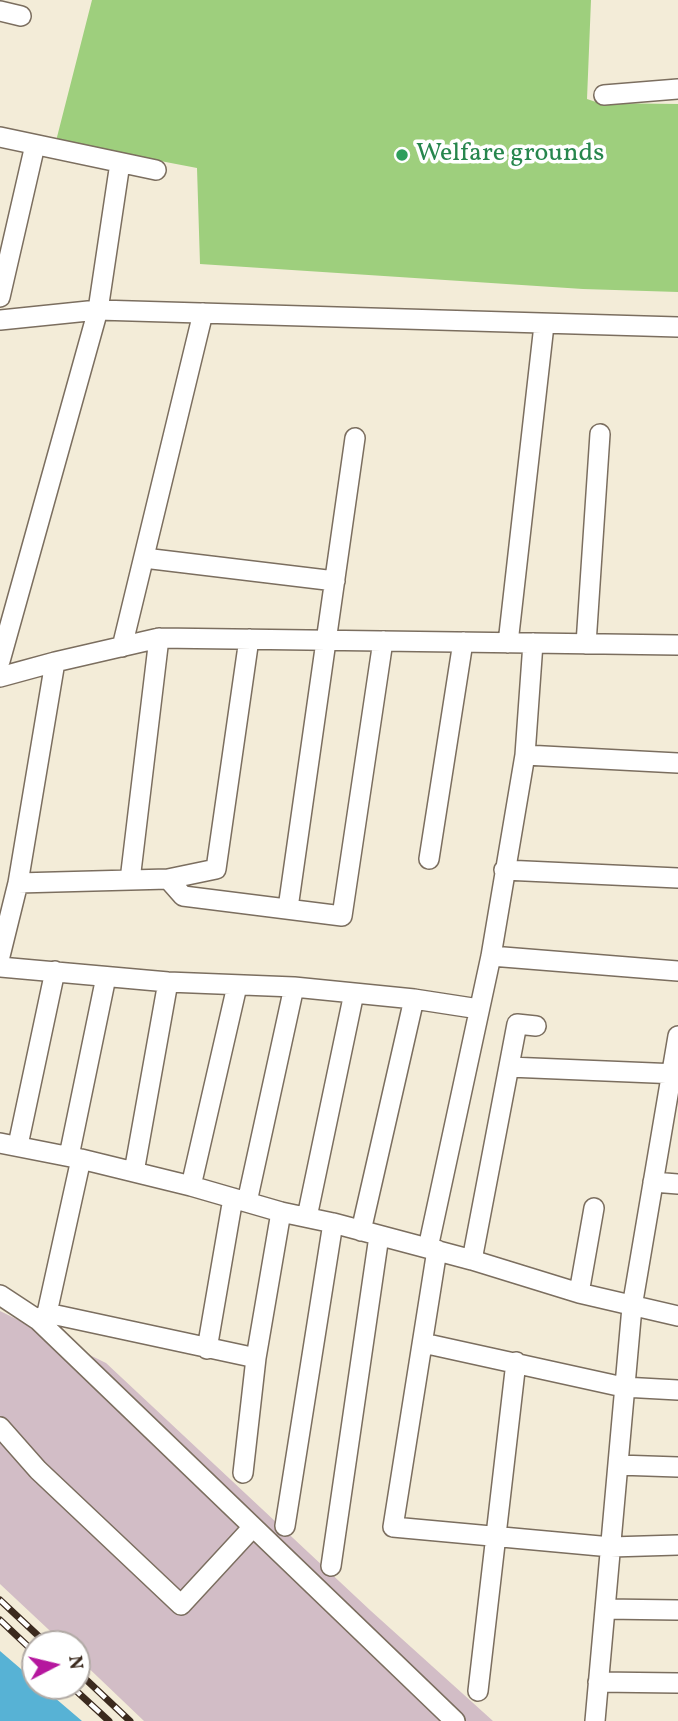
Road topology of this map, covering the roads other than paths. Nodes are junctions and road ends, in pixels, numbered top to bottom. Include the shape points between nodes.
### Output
1 (0, 11) edge
2 (21, 16) dead end
3 (678, 89) edge
4 (604, 95) dead end
5 (0, 137) edge
6 (35, 145) junction
7 (120, 163) junction
8 (156, 170) dead end
9 (3, 272) edge
10 (0, 297) edge
11 (98, 310) junction
12 (204, 313) junction
13 (0, 320) edge
14 (544, 324) junction
15 (678, 327) edge
16 (600, 434) dead end
17 (355, 438) dead end
18 (144, 558) junction
19 (335, 581) junction
20 (159, 638) junction
21 (249, 639) junction
22 (327, 640) junction
23 (383, 641) junction
24 (463, 642) junction
25 (508, 643) junction
26 (533, 643) junction
27 (586, 644) junction
28 (678, 645) edge
29 (122, 648) junction
30 (0, 661) edge
31 (55, 662) junction
32 (0, 677) edge
33 (525, 755) junction
34 (678, 763) edge
35 (429, 859) dead end
36 (505, 870) junction
37 (678, 878) edge
38 (168, 879) junction
39 (131, 880) junction
40 (18, 883) junction
41 (288, 908) junction
42 (0, 956) edge
43 (491, 956) junction
44 (0, 967) edge
45 (55, 971) junction
46 (678, 971) edge
47 (106, 977) junction
48 (168, 982) junction
49 (237, 986) junction
50 (293, 987) junction
51 (354, 993) junction
52 (414, 999) junction
53 (480, 1009) junction
54 (536, 1026) dead end
55 (678, 1036) edge
56 (509, 1067) junction
57 (675, 1074) edge
58 (9, 1144) edge
59 (75, 1157) junction
60 (134, 1172) junction
61 (653, 1182) junction
62 (678, 1184) edge
63 (191, 1186) junction
64 (240, 1200) junction
65 (594, 1208) dead end
66 (281, 1212) junction
67 (307, 1217) junction
68 (333, 1223) junction
69 (370, 1233) junction
70 (433, 1249) junction
71 (472, 1260) junction
72 (579, 1293) junction
73 (0, 1295) edge
74 (632, 1307) junction
75 (678, 1316) edge
76 (42, 1317) junction
77 (423, 1343) junction
78 (207, 1349) junction
79 (256, 1358) junction
80 (516, 1362) junction
81 (623, 1387) junction
82 (678, 1390) edge
83 (0, 1427) edge
84 (618, 1465) junction
85 (678, 1467) edge
86 (243, 1473) dead end
87 (285, 1526) dead end
88 (253, 1527) junction
89 (495, 1536) junction
90 (678, 1545) edge
91 (611, 1547) junction
92 (331, 1566) dead end
93 (605, 1609) junction
94 (678, 1610) edge
95 (598, 1682) junction
96 (678, 1683) edge
97 (478, 1691) dead end
98 (455, 1721) edge
99 (595, 1721) edge

1 - 2 street
3 - 4 street
5 - 6 street
6 - 7 street
6 - 9 street
7 - 8 street
7 - 11 street
9 - 10 street
11 - 12 street
11 - 13 street
11 - 30 street
12 - 14 street
12 - 18 street
14 - 15 street
14 - 25 street
16 - 27 street
17 - 19 street
18 - 19 street
18 - 29 street
19 - 22 street
20 - 21 street
20 - 29 street
20 - 39 street
21 - 22 street
21 - 38 street via 216,869
22 - 23 street
22 - 41 street
23 - 24 street
23 - 41 street via 342,916
24 - 25 street
24 - 35 street
25 - 26 street
26 - 27 street
26 - 33 street
27 - 28 street
29 - 31 street
31 - 32 street
31 - 40 street
33 - 34 street
33 - 36 street
36 - 37 street
36 - 43 street
38 - 39 street
38 - 41 street via 183,896
39 - 40 street
40 - 42 street
43 - 46 street
43 - 53 street
44 - 45 street
45 - 47 street
45 - 58 street
47 - 48 street
47 - 59 street
48 - 49 street
48 - 60 street
49 - 50 street
49 - 63 street
50 - 51 street
50 - 64 street
51 - 52 street
51 - 67 street
52 - 53 street
52 - 69 street
53 - 70 street
54 - 56 street via 517,1024
55 - 57 street
56 - 57 street
56 - 71 street
57 - 61 street
58 - 59 street
59 - 60 street
59 - 76 street
60 - 63 street
61 - 62 street
61 - 74 street
63 - 64 street
64 - 66 street
64 - 78 street
65 - 72 street
66 - 67 street
66 - 79 street
67 - 68 street
68 - 69 street
68 - 87 street
69 - 70 street
69 - 92 street
70 - 71 street
70 - 77 street
71 - 72 street
72 - 74 street
73 - 76 street
74 - 75 street
74 - 81 street
76 - 78 street
76 - 88 street
77 - 80 street
77 - 89 street via 393,1527
78 - 79 street
79 - 86 street
80 - 81 street
80 - 89 street
81 - 82 street
81 - 84 street
83 - 88 street via 37,1470 181,1605
84 - 85 street
84 - 91 street
88 - 98 street
89 - 91 street
89 - 97 street
90 - 91 street
91 - 93 street
93 - 94 street
93 - 95 street
95 - 96 street
95 - 99 street

